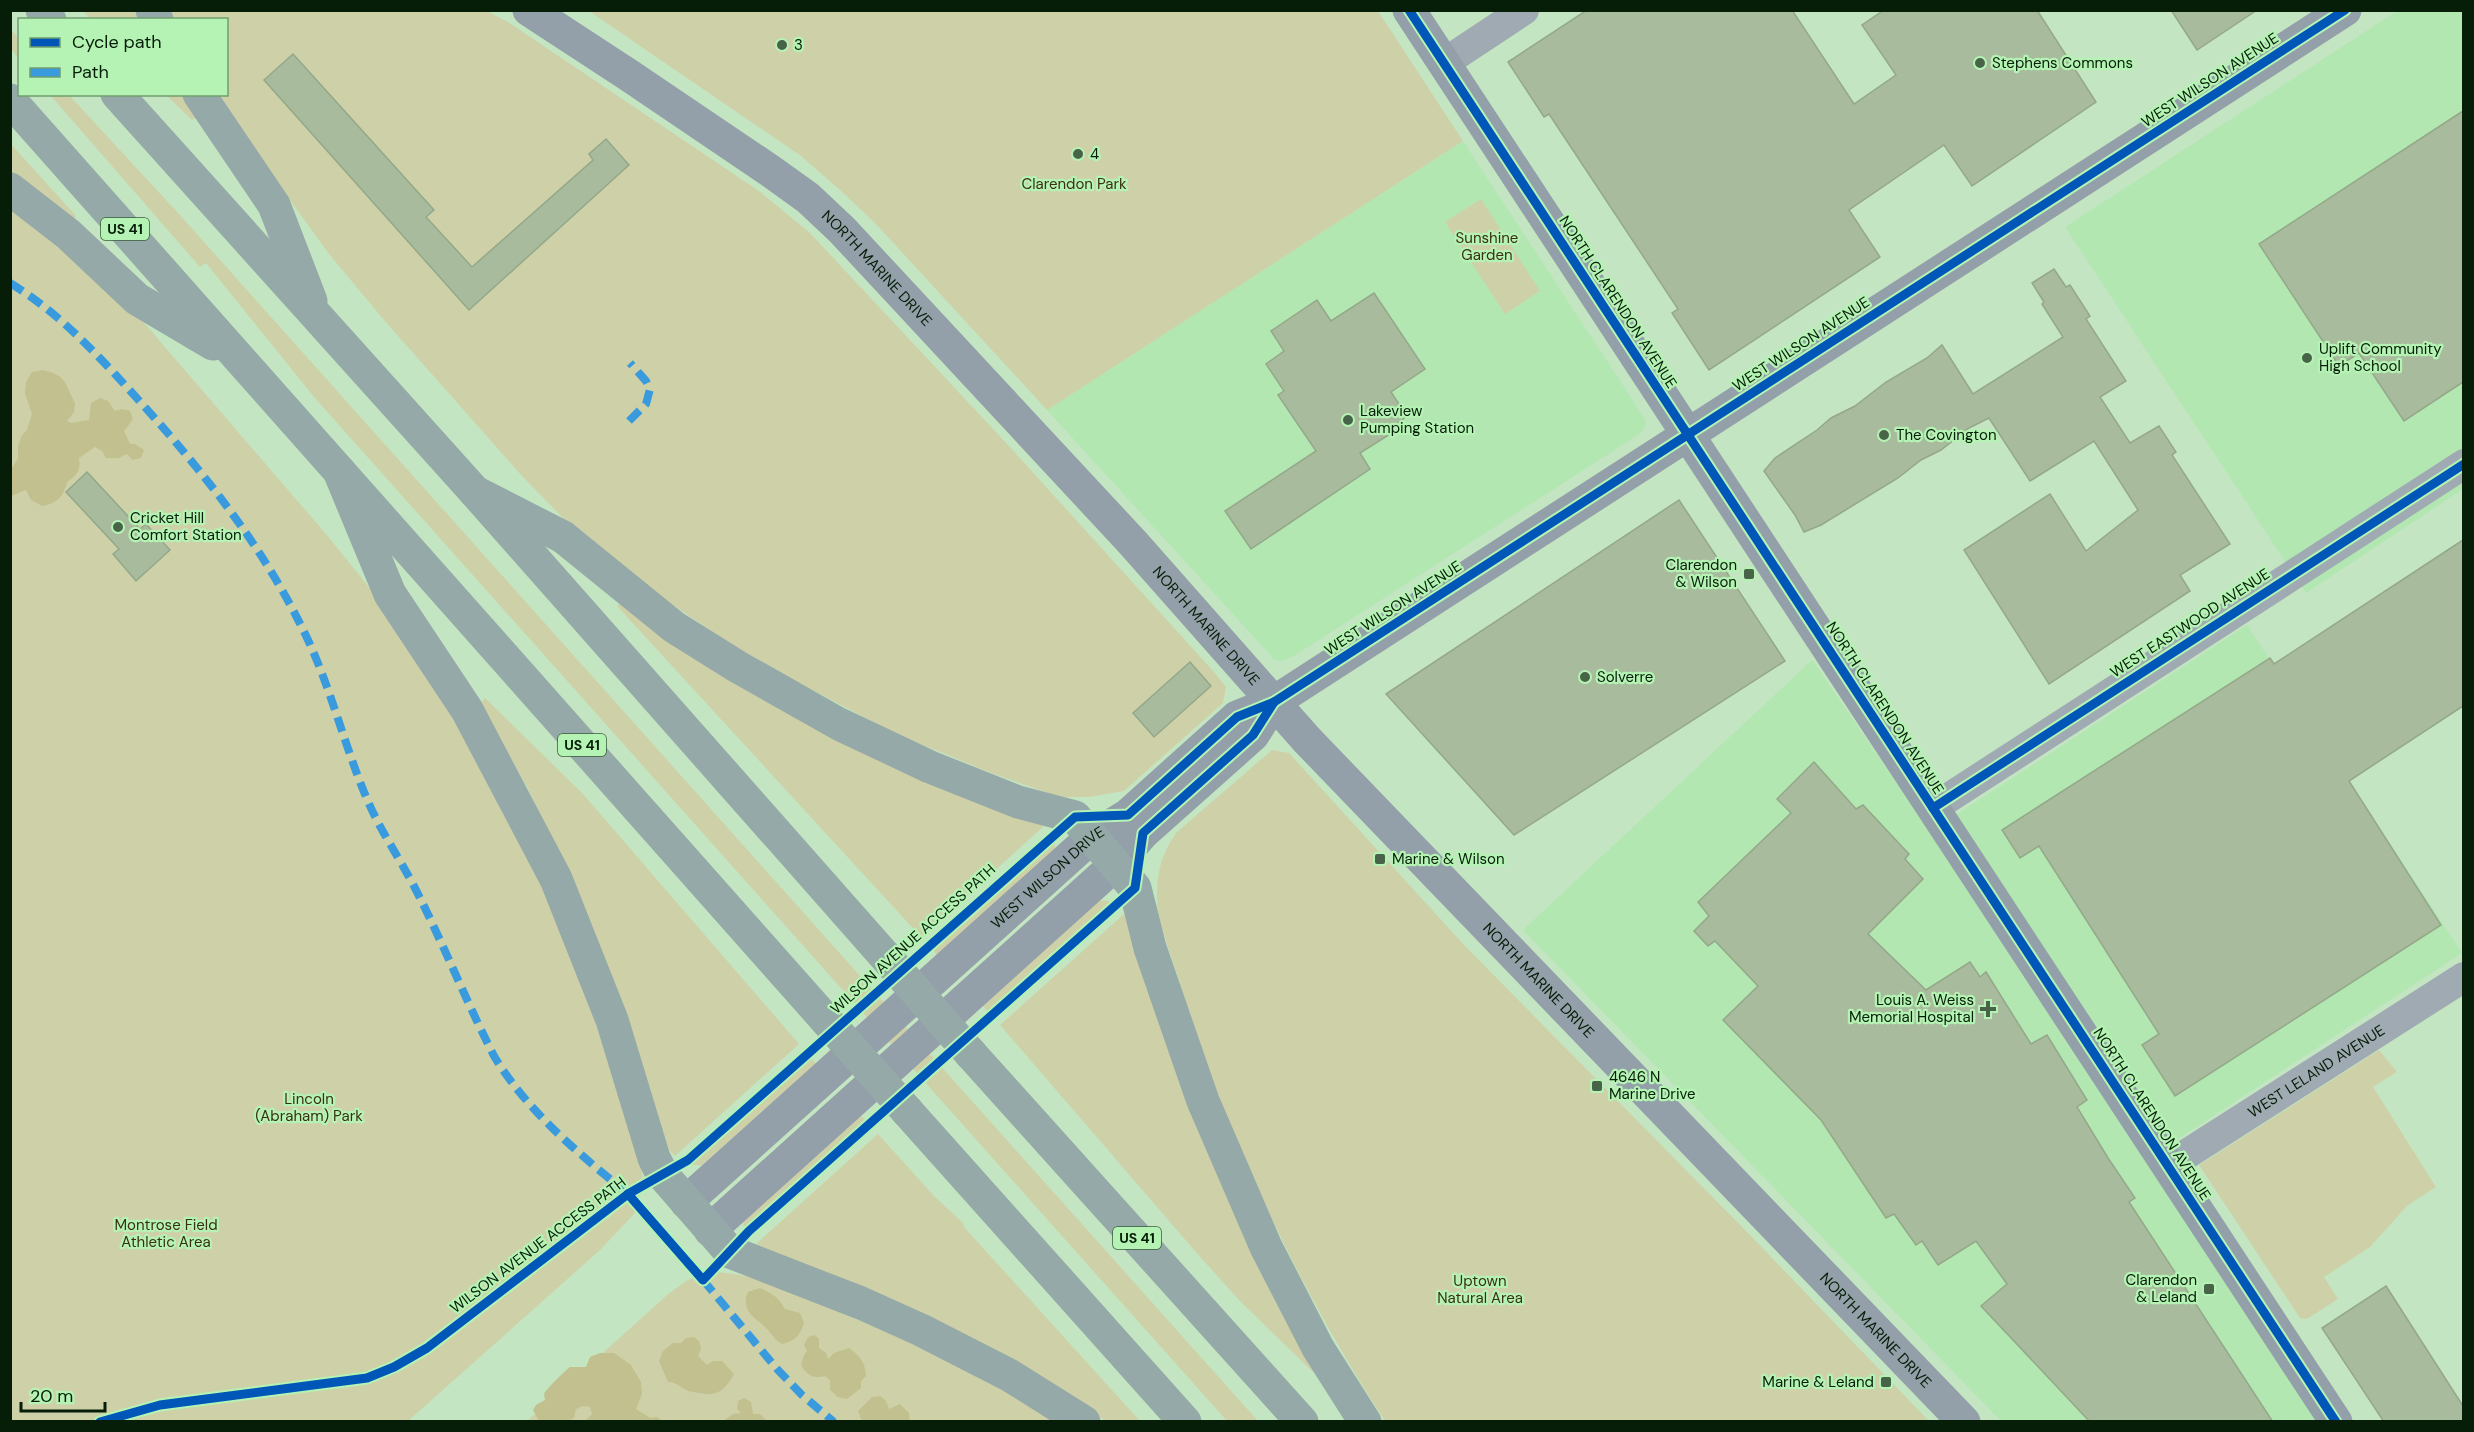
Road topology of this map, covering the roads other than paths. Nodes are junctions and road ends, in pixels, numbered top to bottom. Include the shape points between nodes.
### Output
1 (529, 10) edge
2 (1409, 10) edge
3 (1524, 10) edge
4 (2345, 10) edge
5 (1444, 63) junction
6 (119, 96) edge
7 (200, 96) edge
8 (10, 100) edge
9 (10, 189) edge
10 (318, 320) junction
11 (239, 359) junction
12 (1687, 435) junction
13 (2463, 464) edge
14 (339, 471) junction
15 (475, 492) junction
16 (1274, 702) junction
17 (1933, 808) junction
18 (1092, 837) junction
19 (1116, 864) junction
20 (2463, 977) edge
21 (2168, 1166) junction
22 (686, 1202) junction
23 (710, 1230) junction
24 (1084, 1422) edge
25 (1185, 1422) edge
26 (1302, 1422) edge
27 (1365, 1422) edge
28 (1964, 1422) edge
29 (2336, 1422) edge

1 - 16 street, NORTH MARINE DRIVE via 808,198 1134,543
2 - 5 street, NORTH CLARENDON AVENUE
3 - 5 street
4 - 12 street, WEST WILSON AVENUE
5 - 12 street, NORTH CLARENDON AVENUE
6 - 10 highway, US 41
7 - 10 highway via 274,205
8 - 11 highway, US 41
9 - 11 highway via 68,234 137,299
10 - 15 highway, US 41
11 - 14 highway, US 41
12 - 16 street, WEST WILSON AVENUE
12 - 17 street, NORTH CLARENDON AVENUE
13 - 17 street, WEST EASTWOOD AVENUE
14 - 22 highway via 390,594 467,710 556,879 612,1020 654,1158
14 - 25 highway, US 41, bridge
15 - 18 highway via 563,537 674,627 738,668 839,724 930,767 1017,802 1075,818
15 - 26 highway, US 41, bridge
16 - 18 street, WEST WILSON DRIVE via 1238,717 1128,815
16 - 19 street, WEST WILSON DRIVE via 1253,735 1143,833
16 - 28 street, NORTH MARINE DRIVE via 1306,740
17 - 21 street, NORTH CLARENDON AVENUE
18 - 19 highway
18 - 22 street, WEST WILSON DRIVE
19 - 23 street, WEST WILSON DRIVE
19 - 27 highway via 1135,888 1150,948 1203,1101 1266,1247 1318,1348
20 - 21 street, WEST LELAND AVENUE
21 - 29 street, NORTH CLARENDON AVENUE
22 - 23 highway
23 - 24 highway via 737,1256 921,1330 1009,1375

